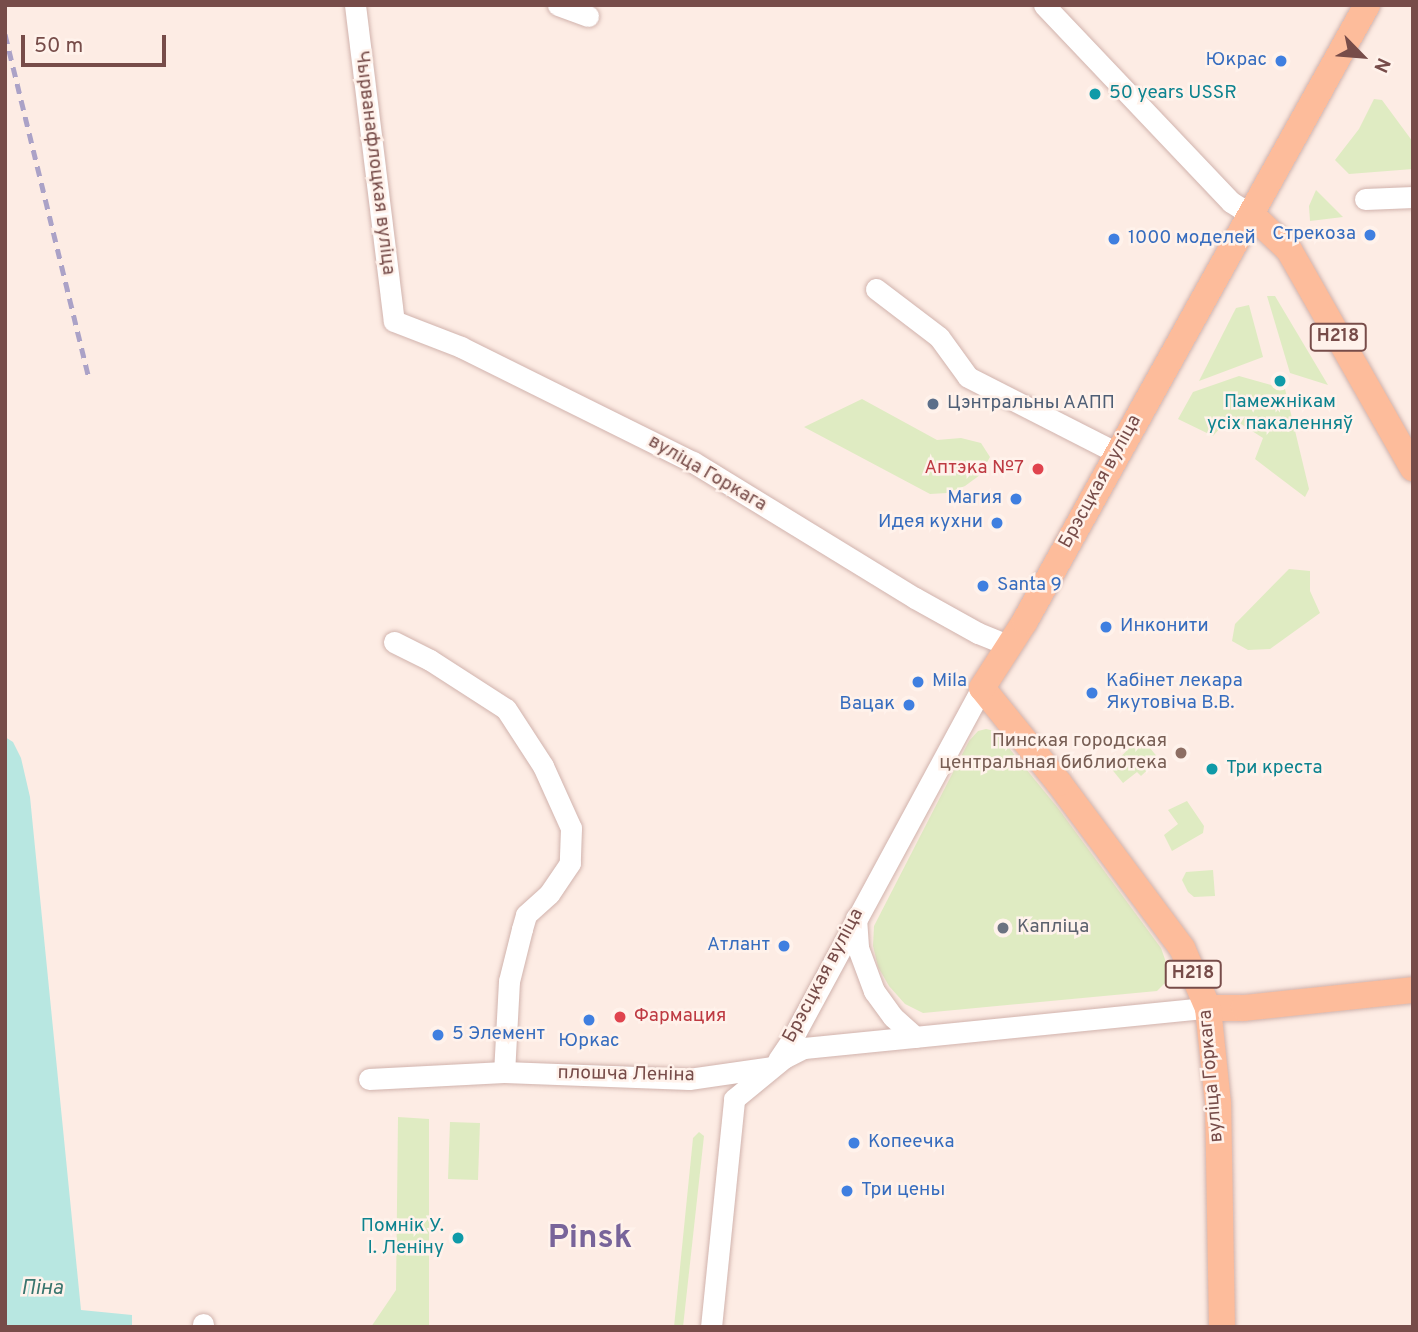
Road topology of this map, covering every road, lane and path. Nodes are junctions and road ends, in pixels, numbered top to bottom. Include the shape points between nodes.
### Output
1 (355, 5) edge
2 (558, 5) edge
3 (1044, 5) edge
4 (1367, 5) edge
5 (588, 16) dead end
6 (1413, 197) edge
7 (1365, 199) dead end
8 (1252, 215) junction
9 (876, 289) dead end
10 (394, 321) joint
11 (1117, 453) junction
12 (1413, 468) edge
13 (394, 642) dead end
14 (1010, 646) junction
15 (982, 688) junction
16 (856, 917) junction
17 (1413, 990) edge
18 (1208, 1008) junction
19 (915, 1037) junction
20 (772, 1067) junction
21 (504, 1072) junction
22 (369, 1079) dead end
23 (711, 1327) edge
24 (1222, 1327) edge

1 - 10 street, Чырванафлоцкая вуліца
2 - 5 street
3 - 8 street via 1231,202
4 - 8 main road, Брэсцкая вуліца
6 - 7 street
8 - 11 main road, Брэсцкая вуліца
8 - 12 main road, Н218 via 1289,250
9 - 11 street via 939,337 968,377
10 - 14 street, вуліца Горкага via 461,347 693,462 915,598
11 - 14 main road, Брэсцкая вуліца
13 - 21 street via 506,709 543,766 571,828 570,863 549,894 526,915 522,929 509,981
14 - 15 main road, Брэсцкая вуліца
15 - 16 street, Брэсцкая вуліца
15 - 18 main road, вуліца Горкага / Н218 via 1182,948
16 - 19 street via 858,948 874,991
16 - 20 street, Брэсцкая вуліца via 792,1040
17 - 18 main road
18 - 19 street
18 - 24 main road, вуліца Горкага / Н218 via 1218,1103
19 - 20 street via 804,1048
20 - 21 street, плошча Леніна via 690,1079
20 - 23 street via 734,1100
21 - 22 street, плошча Леніна

